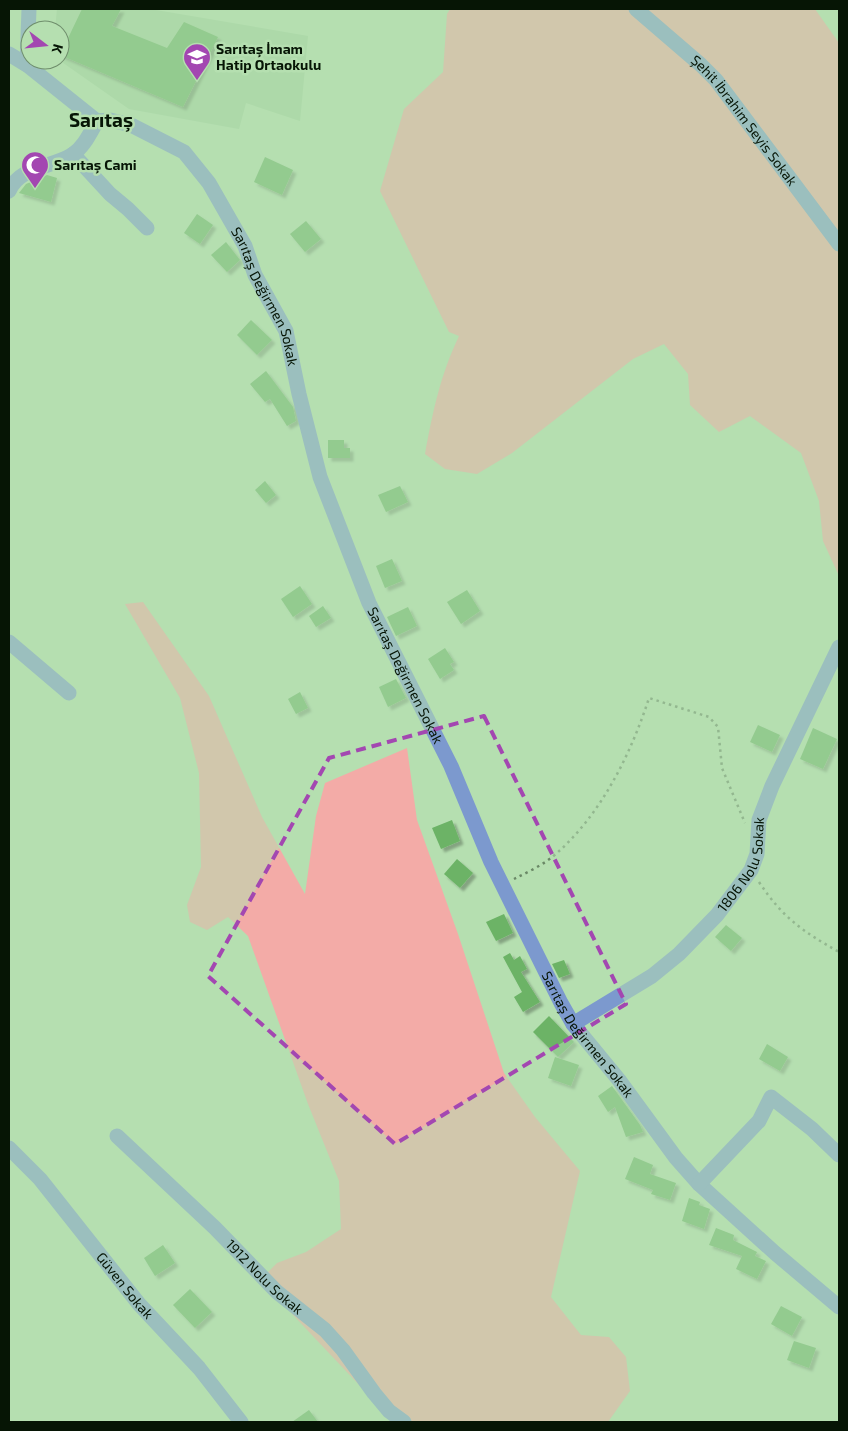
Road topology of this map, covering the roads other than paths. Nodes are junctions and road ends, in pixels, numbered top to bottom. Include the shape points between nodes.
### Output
1 (636, 9) edge
2 (9, 54) edge
3 (20, 61) edge
4 (33, 70) edge
5 (97, 121) junction
6 (73, 154) junction
7 (9, 191) edge
8 (147, 228) dead end
9 (839, 244) edge
10 (9, 642) edge
11 (839, 647) edge
12 (69, 693) dead end
13 (573, 1024) junction
14 (117, 1136) dead end
15 (9, 1148) edge
16 (839, 1155) edge
17 (699, 1184) junction
18 (839, 1307) edge
19 (241, 1422) edge
20 (404, 1422) edge

1 - 9 street, Şehit İbrahim Seyis Sokak via 716,80
2 - 3 street
4 - 5 street
5 - 6 street via 86,142
5 - 13 street, Sarıtaş Değirmen Sokak via 110,120 130,125 184,152 210,183 244,246 254,274 286,331 320,477 369,603 451,766 491,862
6 - 7 street via 20,176
6 - 8 street
10 - 12 street
11 - 13 street, 1806 Nolu Sokak via 772,786 759,820 751,870 717,915 679,954 652,976
13 - 17 street, Sarıtaş Değirmen Sokak
14 - 20 street, 1912 Nolu Sokak via 215,1228 277,1292 325,1330 374,1393
15 - 19 street, Güven Sokak via 40,1179 139,1304 199,1368
16 - 17 street via 812,1129 771,1098 759,1121
17 - 18 street, Sarıtaş Değirmen Sokak

